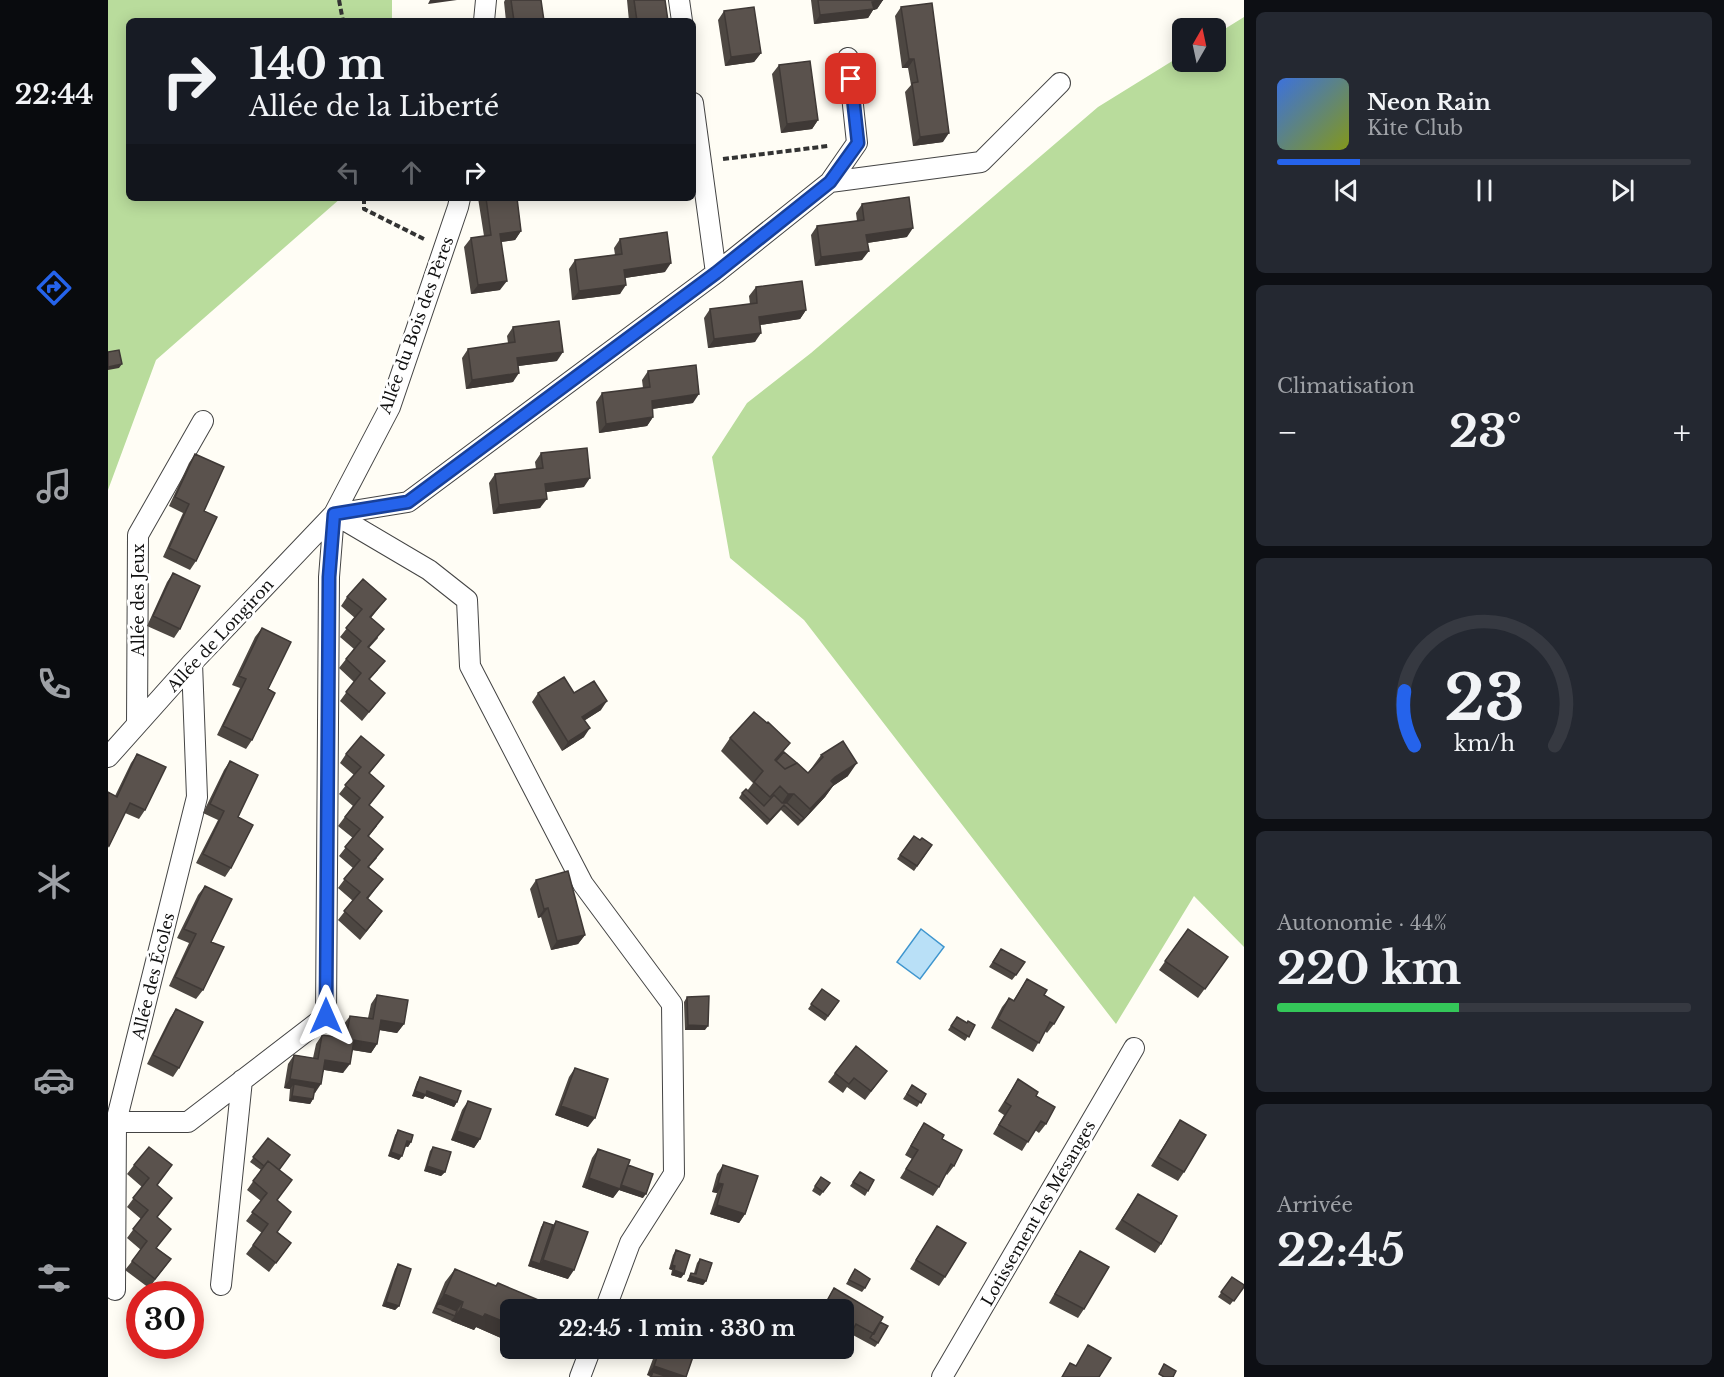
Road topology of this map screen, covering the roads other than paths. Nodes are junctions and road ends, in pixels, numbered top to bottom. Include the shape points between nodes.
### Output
1 (486, 0) edge
2 (679, 0) edge
3 (484, 18) edge
4 (682, 18) edge
5 (848, 58) dead end
6 (1060, 83) dead end
7 (696, 125) edge
8 (830, 182) junction
9 (459, 201) edge
10 (716, 273) junction
11 (203, 421) dead end
12 (334, 514) junction
13 (192, 663) junction
14 (137, 724) junction
15 (108, 757) edge
16 (1134, 1048) dead end
17 (242, 1080) junction
18 (116, 1122) junction
19 (221, 1285) dead end
20 (115, 1290) dead end
21 (609, 1299) edge
22 (587, 1359) edge
23 (580, 1377) edge
24 (942, 1377) edge

1 - 3 street
2 - 4 street
5 - 8 street via 858,143
6 - 8 street via 981,162
7 - 10 street
8 - 10 street
9 - 12 street, Allée du Bois des Pères via 390,407
10 - 12 street via 408,502
11 - 14 street, Allée des Jeux via 138,535
12 - 13 street, Allée de Longiron
12 - 17 street via 329,577 326,1016
12 - 21 street via 429,570 466,600 470,666 583,884 672,1004 674,1174 630,1243
13 - 14 street, Allée de Longiron
13 - 18 street, Allée des Écoles via 197,797
14 - 15 street, Allée de Longiron
16 - 24 street, Lotissement les Mésanges
17 - 18 street via 188,1122
17 - 19 street
18 - 20 street, Allée des Écoles
22 - 23 street

